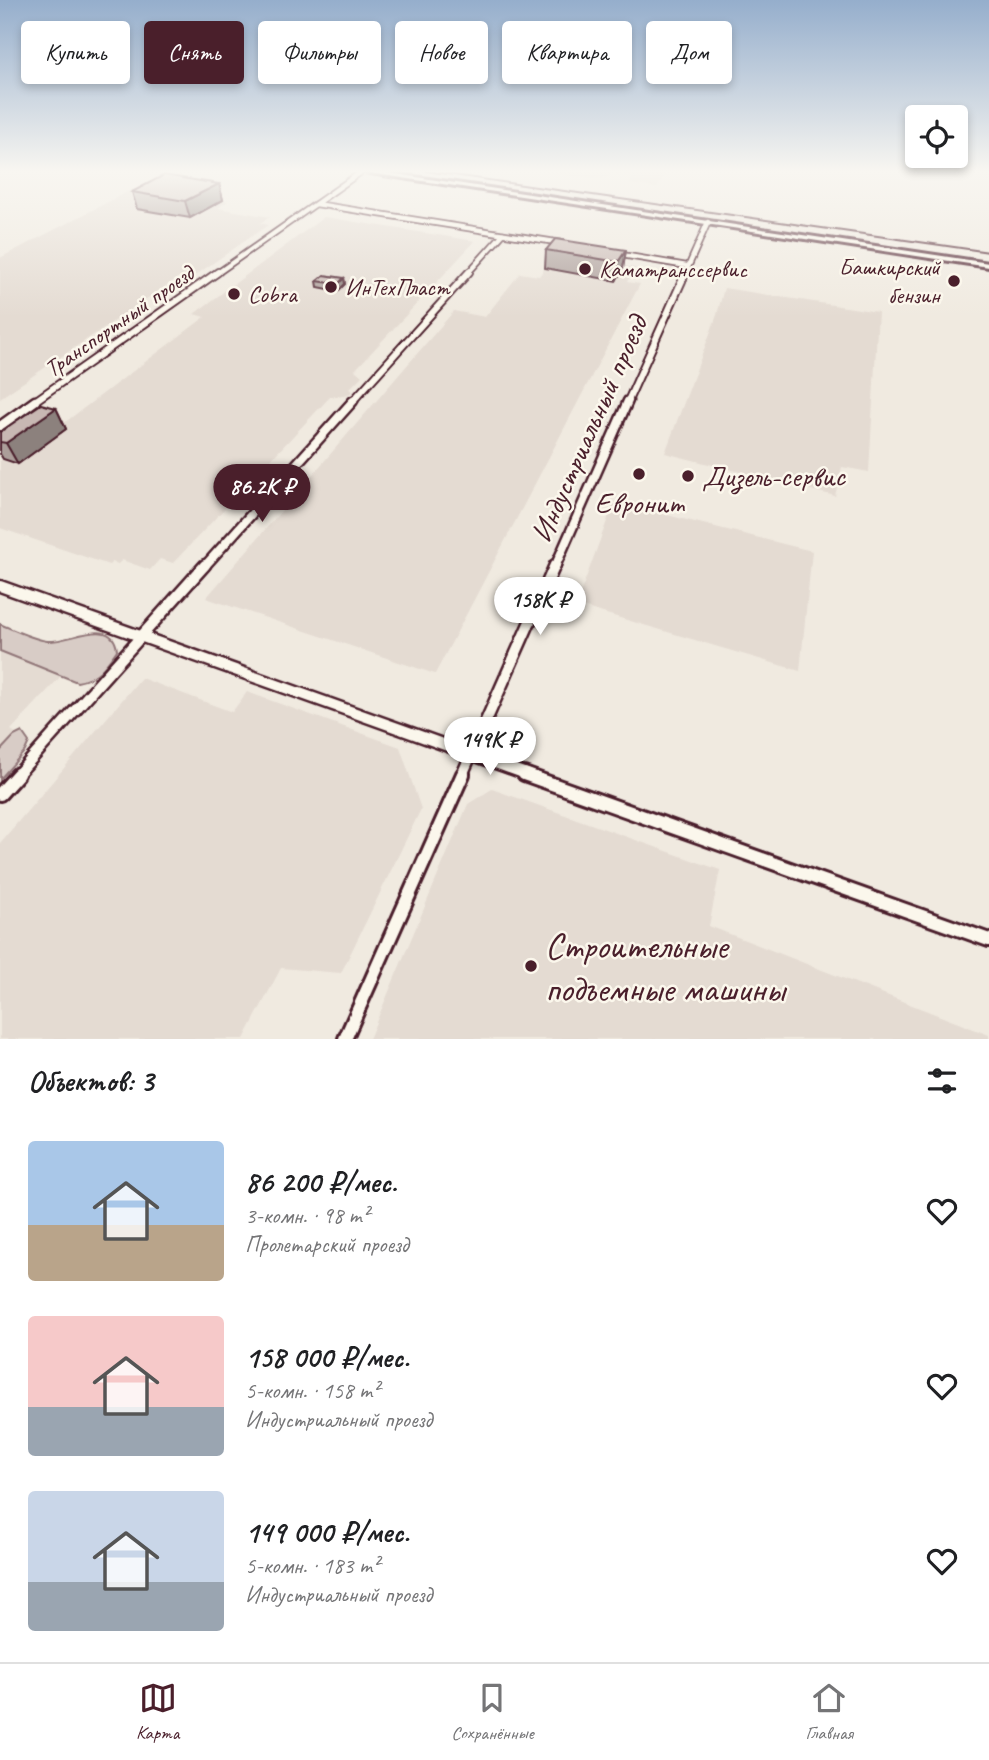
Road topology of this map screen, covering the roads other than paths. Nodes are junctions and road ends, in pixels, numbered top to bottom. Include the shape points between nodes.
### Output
1 (294, 219) edge
2 (413, 219) edge
3 (692, 219) edge
4 (702, 219) edge
5 (708, 222) junction
6 (503, 234) junction
7 (799, 234) junction
8 (831, 239) junction
9 (570, 245) edge
10 (609, 252) edge
11 (989, 259) edge
12 (687, 265) junction
13 (989, 265) edge
14 (0, 426) edge
15 (0, 586) edge
16 (142, 636) junction
17 (472, 754) junction
18 (0, 794) edge
19 (989, 940) edge
20 (345, 1039) edge

1 - 14 street, Транспортный проезд
2 - 6 street
3 - 5 main road
4 - 7 main road
5 - 7 main road
5 - 12 street, Индустриальный проезд
6 - 9 street
6 - 16 street
7 - 8 main road
8 - 11 main road
8 - 13 main road
10 - 12 street
12 - 17 street, Индустриальный проезд
15 - 16 street
16 - 17 street
16 - 18 street
17 - 19 street
17 - 20 street, Индустриальный проезд

